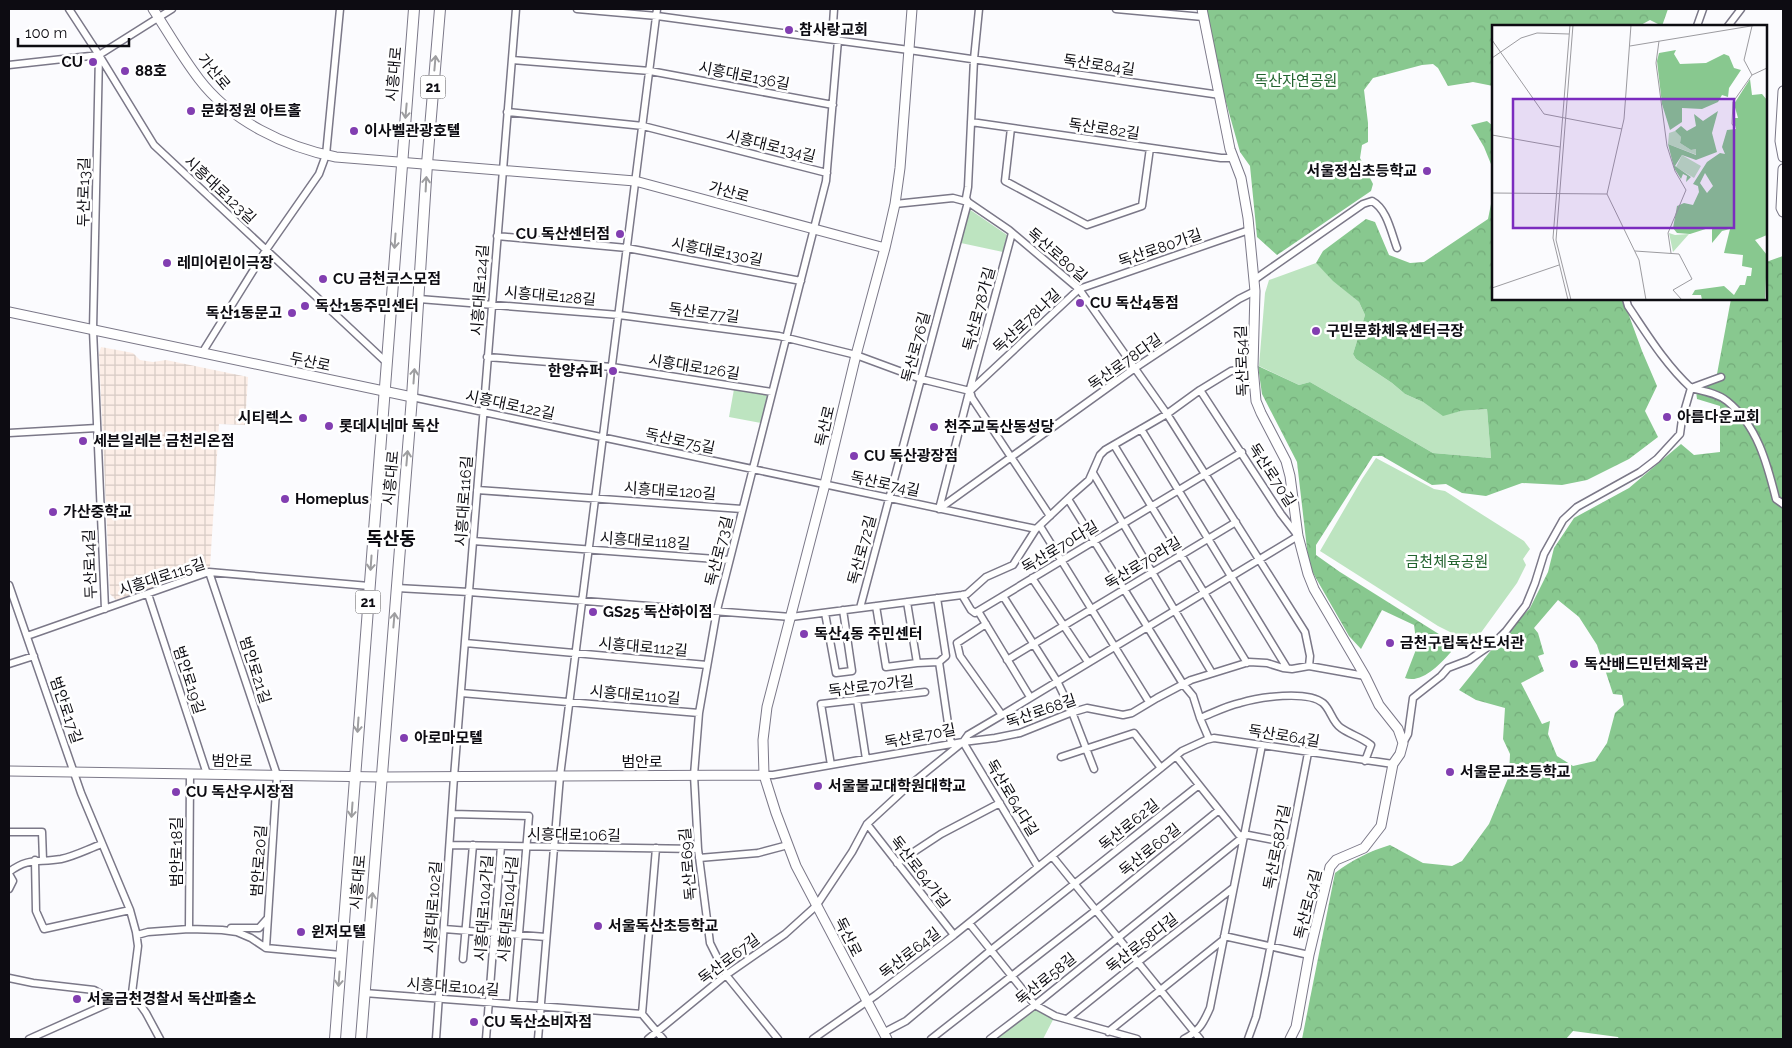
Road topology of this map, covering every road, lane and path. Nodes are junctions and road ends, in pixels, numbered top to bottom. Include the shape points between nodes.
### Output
1 (69, 9) edge
2 (153, 9) edge
3 (172, 9) edge
4 (340, 9) edge
5 (414, 9) edge
6 (440, 9) edge
7 (516, 9) edge
8 (577, 9) edge
9 (834, 9) edge
10 (912, 9) edge
11 (979, 9) edge
12 (1116, 9) edge
13 (1703, 9) edge
14 (1741, 9) edge
15 (657, 12) edge
16 (1202, 13) edge
17 (158, 18) junction
18 (1698, 25) edge
19 (1729, 25) edge
20 (835, 40) junction
21 (909, 50) junction
22 (99, 55) junction
23 (974, 59) junction
24 (512, 60) junction
25 (9, 65) edge
26 (650, 71) junction
27 (1783, 91) edge
28 (1220, 95) junction
29 (832, 105) junction
30 (507, 112) junction
31 (972, 122) junction
32 (643, 126) junction
33 (1011, 128) junction
34 (1150, 148) junction
35 (326, 155) junction
36 (1783, 157) edge
37 (1234, 158) junction
38 (401, 162) junction
39 (427, 164) junction
40 (502, 170) junction
41 (1783, 170) edge
42 (827, 173) junction
43 (636, 181) junction
44 (968, 202) junction
45 (895, 204) junction
46 (1783, 212) edge
47 (815, 229) junction
48 (1249, 230) junction
49 (1012, 233) junction
50 (497, 236) junction
51 (627, 248) junction
52 (885, 248) junction
53 (1397, 248) dead end
54 (266, 250) junction
55 (1254, 280) junction
56 (801, 281) junction
57 (1079, 289) junction
58 (1255, 290) junction
59 (420, 299) junction
60 (1626, 300) edge
61 (492, 304) junction
62 (9, 312) edge
63 (619, 314) junction
64 (93, 330) junction
65 (786, 337) junction
66 (202, 353) junction
67 (856, 354) junction
68 (488, 357) junction
69 (386, 362) junction
70 (612, 367) junction
71 (1253, 367) junction
72 (1135, 368) junction
73 (1721, 377) dead end
74 (920, 378) junction
75 (1691, 388) junction
76 (1200, 390) junction
77 (970, 391) junction
78 (384, 392) junction
79 (772, 392) junction
80 (412, 398) junction
81 (483, 412) junction
82 (1167, 414) junction
83 (98, 428) junction
84 (1141, 429) junction
85 (9, 434) edge
86 (603, 437) junction
87 (1114, 445) junction
88 (1242, 452) junction
89 (1012, 458) junction
90 (752, 468) junction
91 (1093, 473) junction
92 (1205, 473) junction
93 (826, 484) junction
94 (477, 490) junction
95 (1178, 490) junction
96 (596, 498) junction
97 (889, 498) junction
98 (1068, 499) junction
99 (1783, 504) edge
100 (1151, 506) junction
101 (742, 509) junction
102 (939, 509) junction
103 (1050, 516) junction
104 (1236, 522) junction
105 (1122, 523) junction
106 (1038, 528) junction
107 (1298, 536) junction
108 (1208, 539) junction
109 (473, 541) junction
110 (1094, 541) junction
111 (589, 550) junction
112 (1181, 555) junction
113 (1259, 559) junction
114 (729, 560) junction
115 (1062, 560) junction
116 (209, 572) junction
117 (1152, 572) junction
118 (1230, 576) junction
119 (1032, 578) junction
120 (9, 585) edge
121 (369, 586) junction
122 (397, 588) junction
123 (1124, 589) junction
124 (469, 592) junction
125 (1204, 592) junction
126 (148, 594) junction
127 (962, 595) junction
128 (1003, 596) junction
129 (937, 598) junction
130 (582, 600) junction
131 (907, 602) junction
132 (876, 606) junction
133 (860, 608) junction
134 (105, 609) junction
135 (1091, 609) junction
136 (717, 610) junction
137 (843, 610) junction
138 (1174, 610) junction
139 (978, 611) junction
140 (826, 613) junction
141 (790, 617) junction
142 (986, 624) junction
143 (1064, 626) junction
144 (1147, 626) junction
145 (27, 636) junction
146 (465, 643) junction
147 (1034, 644) junction
148 (1114, 646) junction
149 (576, 653) junction
150 (34, 656) junction
151 (1007, 660) junction
152 (939, 662) junction
153 (1088, 662) junction
154 (1247, 663) junction
155 (9, 664) edge
156 (917, 664) junction
157 (707, 666) junction
158 (1309, 666) junction
159 (1287, 668) junction
160 (1212, 673) junction
161 (1365, 676) junction
162 (1057, 680) junction
163 (1183, 684) junction
164 (461, 692) junction
165 (925, 692) dead end
166 (1030, 697) junction
167 (857, 700) junction
168 (570, 702) junction
169 (1149, 702) junction
170 (1072, 712) junction
171 (699, 713) junction
172 (1002, 714) junction
173 (1200, 718) junction
174 (1209, 739) junction
175 (963, 742) junction
176 (1403, 743) junction
177 (951, 744) junction
178 (1262, 745) junction
179 (1086, 749) junction
180 (1308, 753) junction
181 (1176, 756) junction
182 (1061, 758) dead end
183 (866, 759) junction
184 (1365, 761) junction
185 (1392, 764) junction
186 (831, 765) junction
187 (1160, 768) junction
188 (1094, 769) dead end
189 (9, 771) edge
190 (74, 772) junction
191 (190, 774) junction
192 (207, 774) junction
193 (764, 774) junction
194 (277, 775) junction
195 (560, 776) junction
196 (694, 776) junction
197 (354, 777) junction
198 (382, 777) junction
199 (454, 777) junction
200 (1200, 785) junction
201 (1000, 803) junction
202 (1219, 810) junction
203 (452, 814) junction
204 (867, 824) junction
205 (9, 832) edge
206 (1244, 836) junction
207 (1290, 843) junction
208 (102, 844) junction
209 (450, 845) junction
210 (788, 845) junction
211 (473, 846) junction
212 (501, 846) junction
213 (526, 846) junction
214 (554, 847) junction
215 (656, 848) junction
216 (698, 849) junction
217 (1052, 856) junction
218 (699, 858) junction
219 (35, 860) junction
220 (43, 860) junction
221 (897, 863) junction
222 (1038, 867) junction
223 (9, 873) edge
224 (1075, 884) junction
225 (1234, 888) junction
226 (9, 889) edge
227 (816, 906) junction
228 (130, 910) junction
229 (1096, 910) junction
230 (268, 918) junction
231 (969, 923) junction
232 (189, 929) junction
233 (444, 929) junction
234 (222, 930) junction
235 (466, 931) junction
236 (494, 933) junction
237 (137, 935) junction
238 (519, 935) junction
239 (954, 935) junction
240 (546, 937) junction
241 (1118, 938) junction
242 (1224, 938) junction
243 (1271, 947) junction
244 (266, 948) junction
245 (991, 950) junction
246 (341, 955) junction
247 (1309, 955) junction
248 (463, 959) dead end
249 (1138, 962) junction
250 (726, 975) junction
251 (1012, 977) junction
252 (9, 978) edge
253 (1160, 989) junction
254 (132, 993) junction
255 (364, 993) junction
256 (438, 999) junction
257 (113, 1001) junction
258 (866, 1002) junction
259 (489, 1003) junction
260 (513, 1004) junction
261 (1035, 1005) junction
262 (540, 1006) junction
263 (642, 1014) junction
264 (1067, 1019) junction
265 (657, 1032) junction
266 (1108, 1032) junction
267 (1195, 1033) junction
268 (885, 1036) edge
269 (29, 1039) edge
270 (160, 1039) edge
271 (335, 1039) edge
272 (361, 1039) edge
273 (436, 1039) edge
274 (486, 1039) edge
275 (538, 1039) edge
276 (648, 1039) edge
277 (663, 1039) edge
278 (778, 1039) edge
279 (813, 1039) edge
280 (931, 1039) edge
281 (990, 1039) edge
282 (1136, 1039) edge
283 (1184, 1039) edge
284 (1200, 1039) edge
285 (1248, 1039) edge
286 (1290, 1039) edge

1 - 22 street, 시흥대로123길
2 - 17 main road, 가산로
3 - 17 street
4 - 35 street
5 -> 38 main road, 시흥대로 / 21
39 -> 6 main road, 시흥대로 / 21
7 - 24 street
8 - 15 street, 독산로84길
9 - 20 street, 시흥대로134길
10 - 21 main road, 독산로
11 - 23 street
12 - 16 street
13 - 18 street
14 - 19 street
15 - 20 street, 독산로84길
15 - 26 street
16 - 28 main road, 독산로54길
17 - 22 street
17 - 35 main road, 가산로 via 200,80 224,105 266,133
20 - 21 street, 독산로84길
20 - 29 street, 시흥대로134길
21 - 23 street, 독산로84길
21 - 45 main road, 독산로
22 - 25 street
22 - 54 street, 시흥대로123길 via 154,145
22 - 64 street, 두산로13길
23 - 28 street, 독산로84길
23 - 31 street
24 - 26 street, 시흥대로136길
24 - 30 street
26 - 29 street, 시흥대로136길
26 - 32 street
27 - 36 main road via 1780,141
28 - 37 main road, 독산로54길
29 - 42 street, 시흥대로134길
30 - 32 street, 시흥대로134길
30 - 40 street
31 - 33 street, 독산로82길
31 - 44 street
32 - 42 street, 시흥대로134길
32 - 43 street
33 - 34 street, 독산로82길
33 - 34 street via 1005,181 1087,225 1142,206
34 - 37 street, 독산로82길
35 - 38 main road, 가산로
35 - 54 street via 319,174
37 - 48 main road, 독산로54길 via 1241,178
38 - 39 main road, 가산로
38 -> 69 main road, 시흥대로 / 21
39 - 40 main road, 가산로
59 -> 39 main road, 시흥대로 / 21
40 - 43 main road, 가산로
40 - 50 street, 시흥대로124길
41 - 46 main road via 1780,208
42 - 47 street
43 - 47 main road, 가산로
43 - 51 street
44 - 45 street, 독산로80길 via 953,198
44 - 49 street, 독산로80길
44 - 74 street, 독산로76길
45 - 52 main road, 독산로
47 - 52 main road, 가산로
47 - 56 street
48 - 55 main road, 독산로54길
48 - 57 street, 독산로80가길
49 - 57 street, 독산로80길
49 - 77 street, 독산로78가길
50 - 51 street, 시흥대로130길
50 - 61 street, 시흥대로124길
51 - 56 street, 시흥대로130길
51 - 63 street
52 - 67 main road, 독산로
53 - 55 street via 1383,211 1372,201 1363,204
54 - 66 street
54 - 69 street, 시흥대로123길
55 - 58 main road, 독산로54길
56 - 65 street
57 - 72 street, 독산로80길
57 - 77 street, 독산로78나길
58 - 71 main road, 독산로54길
58 - 72 street, 독산로78다길
59 - 61 street, 시흥대로128길
80 -> 59 main road, 시흥대로 / 21
60 - 75 street via 1675,374
61 - 63 street, 시흥대로128길
61 - 68 street, 시흥대로124길
62 - 64 main road, 두산로
63 - 65 street, 독산로77길
63 - 70 street
64 - 66 main road, 두산로
64 - 83 street, 두산로14길
65 - 67 street, 독산로77길
65 - 79 street
66 - 78 main road, 두산로
67 - 74 street, 독산로77길
67 - 93 main road, 독산로
68 - 70 street, 시흥대로126길
68 - 81 street, 시흥대로124길
69 - 78 main road, 시흥대로 / 21
70 - 79 street, 시흥대로126길
70 - 86 street
71 - 76 street, 독산로72길 via 1230,371
71 - 107 main road, 독산로54길 via 1256,401 1286,461 1290,476
72 - 82 street, 독산로80길
72 - 89 street, 독산로78다길
73 - 75 street
74 - 77 street, 독산로77길
74 - 97 street, 독산로76길
75 - 99 street via 1726,400 1752,428 1776,499
75 - 176 street, 독산로54길 via 1680,434 1657,459 1577,507 1563,520 1544,554 1526,605 1506,631 1469,660 1448,668 1413,698 1408,734
76 - 82 street, 독산로72길
76 - 88 street, 독산로70길
77 - 89 street
77 - 102 street
78 - 80 main road, 두산로
78 -> 121 main road, 시흥대로 / 21
79 - 90 street
80 - 81 street, 시흥대로122길
122 -> 80 main road, 시흥대로 / 21
81 - 86 street, 시흥대로122길
81 - 94 street, 시흥대로116길
82 - 84 street, 독산로72길
82 - 92 street
83 - 85 street
83 - 134 street, 두산로14길
84 - 87 street, 독산로72길
84 - 95 street
86 - 90 street, 독산로75길
86 - 96 street
87 - 91 street, 독산로72길 via 1100,455
87 - 100 street
88 - 92 street, 독산로70다길
88 - 107 street, 독산로70길
89 - 102 street
89 - 103 street
90 - 93 street, 독산로75길
90 - 101 street, 독산로73길
91 - 98 street, 독산로72길
91 - 105 street
92 - 95 street, 독산로70다길
92 - 104 street
93 - 97 street, 독산로74길
93 - 141 main road, 독산로
94 - 96 street, 시흥대로120길
94 - 109 street, 시흥대로116길
95 - 100 street, 독산로70다길
95 - 108 street
96 - 101 street, 시흥대로120길
96 - 111 street, 시흥대로118길
97 - 102 street, 독산로74길
97 - 133 street, 독산로72길
98 - 103 street, 독산로72길
98 - 110 street
100 - 105 street, 독산로70다길
100 - 112 street
101 - 114 street, 독산로73길
102 - 106 street, 독산로74길
103 - 106 street, 독산로72길
104 - 108 street, 독산로70라길
104 - 113 street
105 - 110 street, 독산로70다길
105 - 117 street
106 - 115 street
106 - 127 street, 독산로72길 via 1013,565
107 - 113 street, 독산로70길
107 - 161 main road, 독산로54길 via 1314,589
108 - 112 street, 독산로70라길
108 - 118 street
109 - 111 street, 시흥대로118길
109 - 124 street, 시흥대로116길
110 - 115 street, 독산로70다길
110 - 123 street
111 - 114 street, 시흥대로118길
111 - 130 street, 시흥대로118길
112 - 117 street, 독산로70라길
112 - 125 street
113 - 118 street, 독산로70길
113 - 158 street via 1304,632
114 - 136 street, 독산로73길
115 - 119 street, 독산로70다길
115 - 135 street
116 - 121 street, 시흥대로115길
116 - 126 street, 시흥대로115길
116 - 194 street, 범안로21길
117 - 123 street, 독산로70라길
117 - 138 street
118 - 125 street, 독산로70길
118 - 159 street
119 - 128 street, 독산로70다길
119 - 143 street
120 - 145 street, 범안로17길
121 -> 197 main road, 시흥대로 / 21
122 - 124 street, 독산로73길
198 -> 122 main road, 시흥대로 / 21
123 - 135 street, 독산로70라길
123 - 144 street
124 - 130 street, 독산로73길
124 - 146 street, 시흥대로116길
125 - 138 street, 독산로70길
125 - 154 street
126 - 134 street, 시흥대로115길
126 - 192 street, 범안로19길
127 - 129 street, 독산로72길
127 - 139 street via 971,610
128 - 139 street, 독산로70다길
128 - 147 street
129 - 131 street, 독산로72길
129 - 152 street via 946,656
130 - 136 street, 독산로73길
130 - 149 street, 시흥대로112길
131 - 132 street, 독산로72길
131 - 156 street
132 - 133 street, 독산로72길
132 - 156 street via 886,667
133 - 137 street, 독산로72길
134 - 145 street, 시흥대로115길
135 - 143 street, 독산로70라길
135 - 148 street
136 - 141 street, 독산로73길
136 - 157 street, 독산로73길
137 - 140 street, 독산로72길
137 - 140 street via 852,671 836,673
138 - 144 street, 독산로70길
138 - 160 street
139 - 142 street
140 - 141 street, 독산로72길
141 - 193 main road, 독산로 via 767,707 763,740
142 - 151 street
142 - 172 street via 957,643 960,656
143 - 147 street, 독산로70라길
143 - 153 street
144 - 148 street, 독산로70길
144 - 163 street
145 - 150 street, 범안로17길
146 - 149 street, 시흥대로112길
146 - 164 street, 시흥대로116길
147 - 151 street, 독산로70라길
147 - 162 street
148 - 153 street, 독산로70길
148 - 169 street
149 - 157 street, 시흥대로112길
149 - 168 street, 시흥대로110길
150 - 155 street
150 - 190 street, 범안로17길
151 - 166 street
152 - 156 street
152 - 177 street
153 - 162 street, 독산로70길
154 - 159 street, 독산로68길
154 - 160 street, 독산로68길
157 - 171 street, 독산로73길
158 - 159 street, 독산로68길
158 - 161 street, 독산로68길
160 - 163 street, 독산로68길
161 - 176 main road, 독산로54길 via 1379,704 1398,729
162 - 166 street, 독산로70길
162 - 170 street
163 - 169 street, 독산로68길
163 - 173 street via 1194,696
164 - 168 street, 시흥대로110길
164 - 199 street
165 - 167 street, 독산로70가길
166 - 172 street, 독산로70길
167 - 183 street, 독산로70길
167 - 186 street, 독산로70가길 via 821,704
168 - 171 street, 시흥대로110길
168 - 195 street
169 - 170 street, 독산로68길 via 1123,715 1087,708
170 - 175 street, 독산로68길 via 1020,733
170 - 179 street
171 - 196 street
172 - 175 street, 독산로70길
173 - 174 street
173 - 184 street via 1258,698 1299,696 1316,700 1322,702 1340,727 1371,745
174 - 178 street, 독산로64길
174 - 181 street, 독산로64길
175 - 177 street, 독산로70길
175 - 201 street, 독산로64다길
175 - 204 street
176 - 185 main road, 독산로54길
177 - 183 street, 독산로70길
178 - 180 street, 독산로64길
178 - 206 street
179 - 182 street
179 - 187 street via 1134,733
179 - 188 street
180 - 184 street, 독산로64길
180 - 207 street, 독산로58가길
181 - 187 street, 독산로64길
181 - 200 street
183 - 186 street, 독산로70길
184 - 185 street, 독산로64길
185 - 247 main road, 독산로54길 via 1381,826 1364,848 1336,860 1330,868
186 - 193 street, 독산로70길 via 773,776
187 - 217 street, 독산로64길
189 - 190 main road, 범안로
190 - 191 main road, 범안로
190 - 208 street, 범안로17길
191 - 192 main road, 범안로
191 - 232 street, 범안로18길
192 - 194 main road, 범안로
193 - 196 main road, 범안로
193 - 210 main road, 독산로
194 - 197 main road, 범안로
194 - 230 street, 범안로20길
195 - 196 main road, 범안로
195 - 199 main road, 범안로
195 - 214 street
196 - 216 street, 독산로69길
197 - 198 main road, 범안로
197 -> 246 main road, 시흥대로 / 21
198 - 199 main road, 범안로
255 -> 198 main road, 시흥대로 / 21
199 - 203 street, 시흥대로102길
200 - 202 street
200 - 224 street, 독산로62길
201 - 221 street via 935,837
201 - 222 street, 독산로64다길
202 - 206 street via 1239,835
202 - 229 street, 독산로60길
203 - 209 street, 시흥대로102길
203 - 213 street, 시흥대로104나길 via 529,816
204 - 221 street, 독산로64가길
204 - 227 street
205 - 220 street via 42,832
206 - 207 street
206 - 225 street
206 - 241 street, 독산로58길
207 - 243 street, 독산로58가길
208 - 220 street via 60,859
208 - 228 street, 범안로17길
209 - 211 street, 시흥대로106길
209 - 233 street, 시흥대로102길
210 - 218 street via 758,853
210 - 227 main road, 독산로
211 - 212 street, 시흥대로106길
211 - 235 street
212 - 213 street, 시흥대로106길
212 - 236 street, 시흥대로104가길
213 - 214 street, 시흥대로106길
213 - 238 street, 시흥대로104나길
214 - 215 street, 시흥대로106길
214 - 240 street
215 - 216 street, 시흥대로106길
215 - 263 street
216 - 218 street, 독산로69길
217 - 222 street, 독산로64길
217 - 224 street
218 - 250 street, 독산로69길 via 710,943
219 - 220 street
219 - 223 street via 19,865
219 - 228 street via 36,912 44,929
221 - 239 street, 독산로64가길
222 - 231 street, 독산로64길
223 - 226 street via 12,881
224 - 229 street
224 - 245 street, 독산로62길
225 - 242 street
225 - 249 street, 독산로58다길
227 - 250 street, 독산로67길 via 784,934
227 - 258 main road, 독산로
228 - 237 street, 범안로17길
229 - 241 street
229 - 251 street, 독산로60길
230 - 234 street via 259,928
230 - 244 street, 범안로20길
231 - 239 street, 독산로64길
231 - 245 street
232 - 234 street
232 - 237 street
233 - 235 street
233 - 256 street, 시흥대로102길
234 - 244 street via 238,932
235 - 236 street
235 - 248 street
236 - 238 street
236 - 259 street, 시흥대로104가길
237 - 254 street, 범안로17길
238 - 240 street
238 - 260 street, 시흥대로104나길
239 - 258 street, 독산로64길
240 - 262 street
241 - 249 street
241 - 261 street, 독산로58길
242 - 243 street
242 - 253 street
242 - 267 street via 1210,1008
243 - 247 street
243 - 285 street, 독산로58가길
244 - 246 street
245 - 251 street
245 - 268 street, 독산로62길
246 -> 271 main road, 시흥대로 / 21
247 - 286 main road, 독산로54길 via 1296,1028
249 - 253 street
249 - 264 street, 독산로58다길
250 - 265 street, 독산로67길
250 - 278 street, 독산로69길
251 - 261 street
251 - 280 street, 독산로60길
252 - 257 street via 94,990
253 - 266 street
253 - 267 street
254 - 257 street
254 - 270 street
255 - 256 street, 시흥대로104길
255 - 272 main road, 시흥대로 / 21
256 - 259 street, 시흥대로104길
256 - 273 street, 시흥대로102길
257 - 269 street
258 - 268 main road, 독산로
258 - 279 street, 독산로64길
259 - 260 street, 시흥대로104길
259 - 274 street, 시흥대로104가길
260 - 262 street, 시흥대로104길
261 - 264 street
261 - 281 street, 독산로58길
262 - 263 street, 시흥대로104길
262 - 275 street
263 - 265 street
264 - 266 street
265 - 276 street, 독산로67길
265 - 277 street
266 - 282 street
267 - 283 street
267 - 284 street

